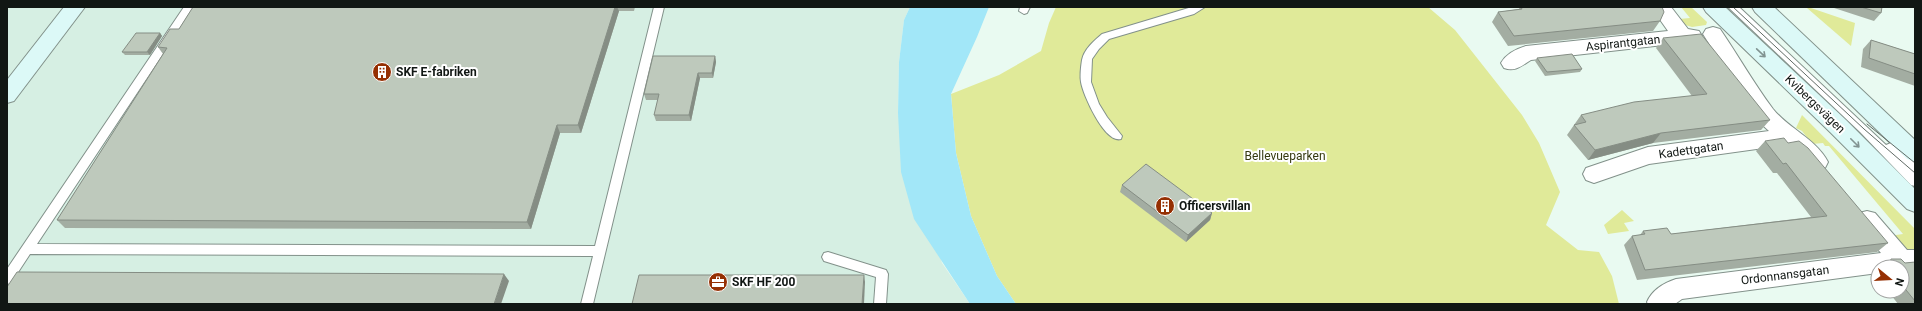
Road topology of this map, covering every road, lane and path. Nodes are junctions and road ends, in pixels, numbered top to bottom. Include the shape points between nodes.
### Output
1 (75, 7) edge
2 (189, 7) edge
3 (659, 7) edge
4 (1200, 7) edge
5 (1661, 7) edge
6 (1712, 7) edge
7 (1733, 7) edge
8 (1742, 7) edge
9 (1762, 7) edge
10 (1737, 30) junction
11 (1713, 34) junction
12 (1683, 37) junction
13 (1511, 63) dead end
14 (7, 95) edge
15 (1117, 136) dead end
16 (1791, 136) junction
17 (1915, 153) edge
18 (1915, 170) edge
19 (1594, 174) dead end
20 (1832, 180) edge
21 (1915, 182) edge
22 (1852, 203) edge
23 (1915, 203) edge
24 (27, 249) junction
25 (600, 251) junction
26 (828, 257) dead end
27 (1907, 259) edge
28 (1870, 265) edge
29 (7, 279) edge
30 (1659, 302) dead end
31 (587, 304) edge
32 (880, 304) edge

1 - 14 street
2 - 24 lane
3 - 25 lane
4 - 15 lane via 1191,12 1106,36 1095,46 1088,59 1086,82 1094,105
5 - 12 street
6 - 10 street, Kvibergsvägen
7 - 21 lane via 1864,129
8 - 18 lane
9 - 17 street
10 - 11 street, Aspirantgatan
10 -> 23 street, Kvibergsvägen
11 - 12 street, Aspirantgatan
11 - 16 street via 1766,115
12 - 13 street, Aspirantgatan via 1526,53
16 - 19 street, Kadettgatan via 1648,156
16 - 20 street
22 - 27 street
24 - 25 lane
24 - 29 lane
25 - 31 lane
26 - 32 lane via 882,274
28 - 30 street, Ordonnansgatan via 1676,289

